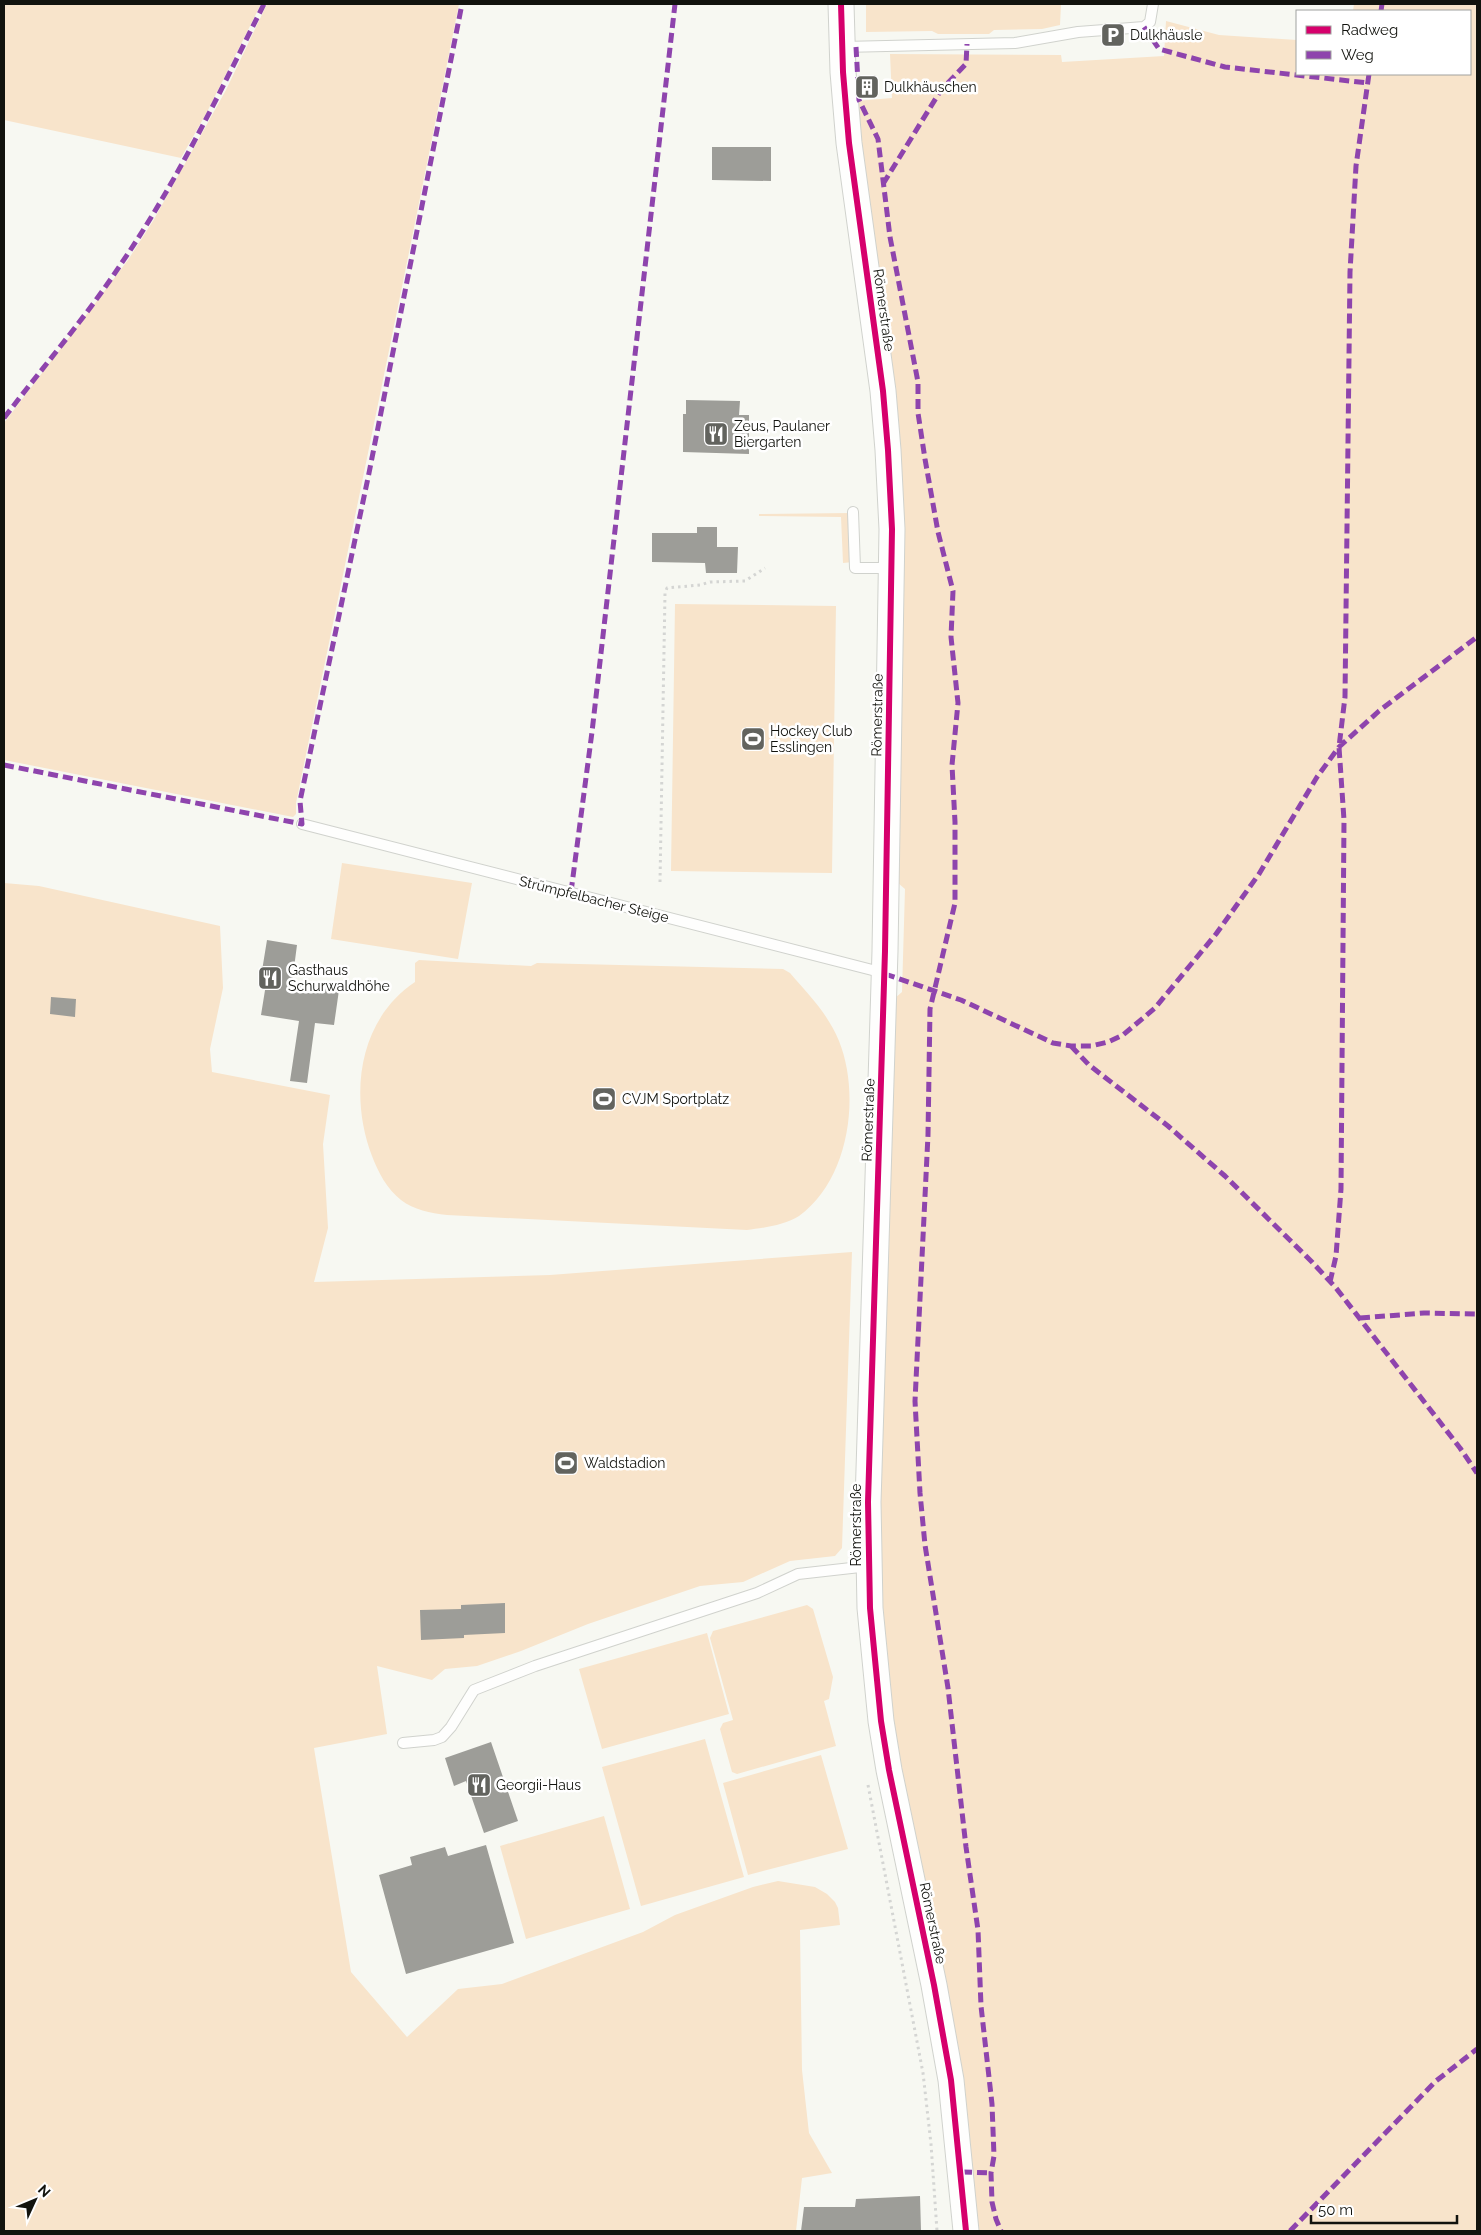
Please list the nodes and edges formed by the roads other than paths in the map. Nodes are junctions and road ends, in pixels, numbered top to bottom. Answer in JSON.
{"nodes":[{"id":1,"x":841,"y":4,"type":"edge"},
{"id":2,"x":1153,"y":4,"type":"edge"},
{"id":3,"x":842,"y":47,"type":"junction"},
{"id":4,"x":853,"y":512,"type":"dead end"},
{"id":5,"x":891,"y":568,"type":"junction"},
{"id":6,"x":302,"y":824,"type":"dead end"},
{"id":7,"x":885,"y":974,"type":"junction"},
{"id":8,"x":869,"y":1566,"type":"junction"},
{"id":9,"x":403,"y":1743,"type":"dead end"},
{"id":10,"x":966,"y":2231,"type":"edge"}],
"edges":[{"from":1,"to":3,"type":"street","name":"Römerstraße"},
{"from":2,"to":3,"type":"lane"},
{"from":3,"to":5,"type":"street","name":"Römerstraße"},
{"from":4,"to":5,"type":"lane"},
{"from":5,"to":7,"type":"street","name":"Römerstraße"},
{"from":6,"to":7,"type":"lane","name":"Strümpfelbacher Steige"},
{"from":7,"to":8,"type":"street","name":"Römerstraße"},
{"from":8,"to":9,"type":"lane"},
{"from":8,"to":10,"type":"street","name":"Römerstraße"}]}
